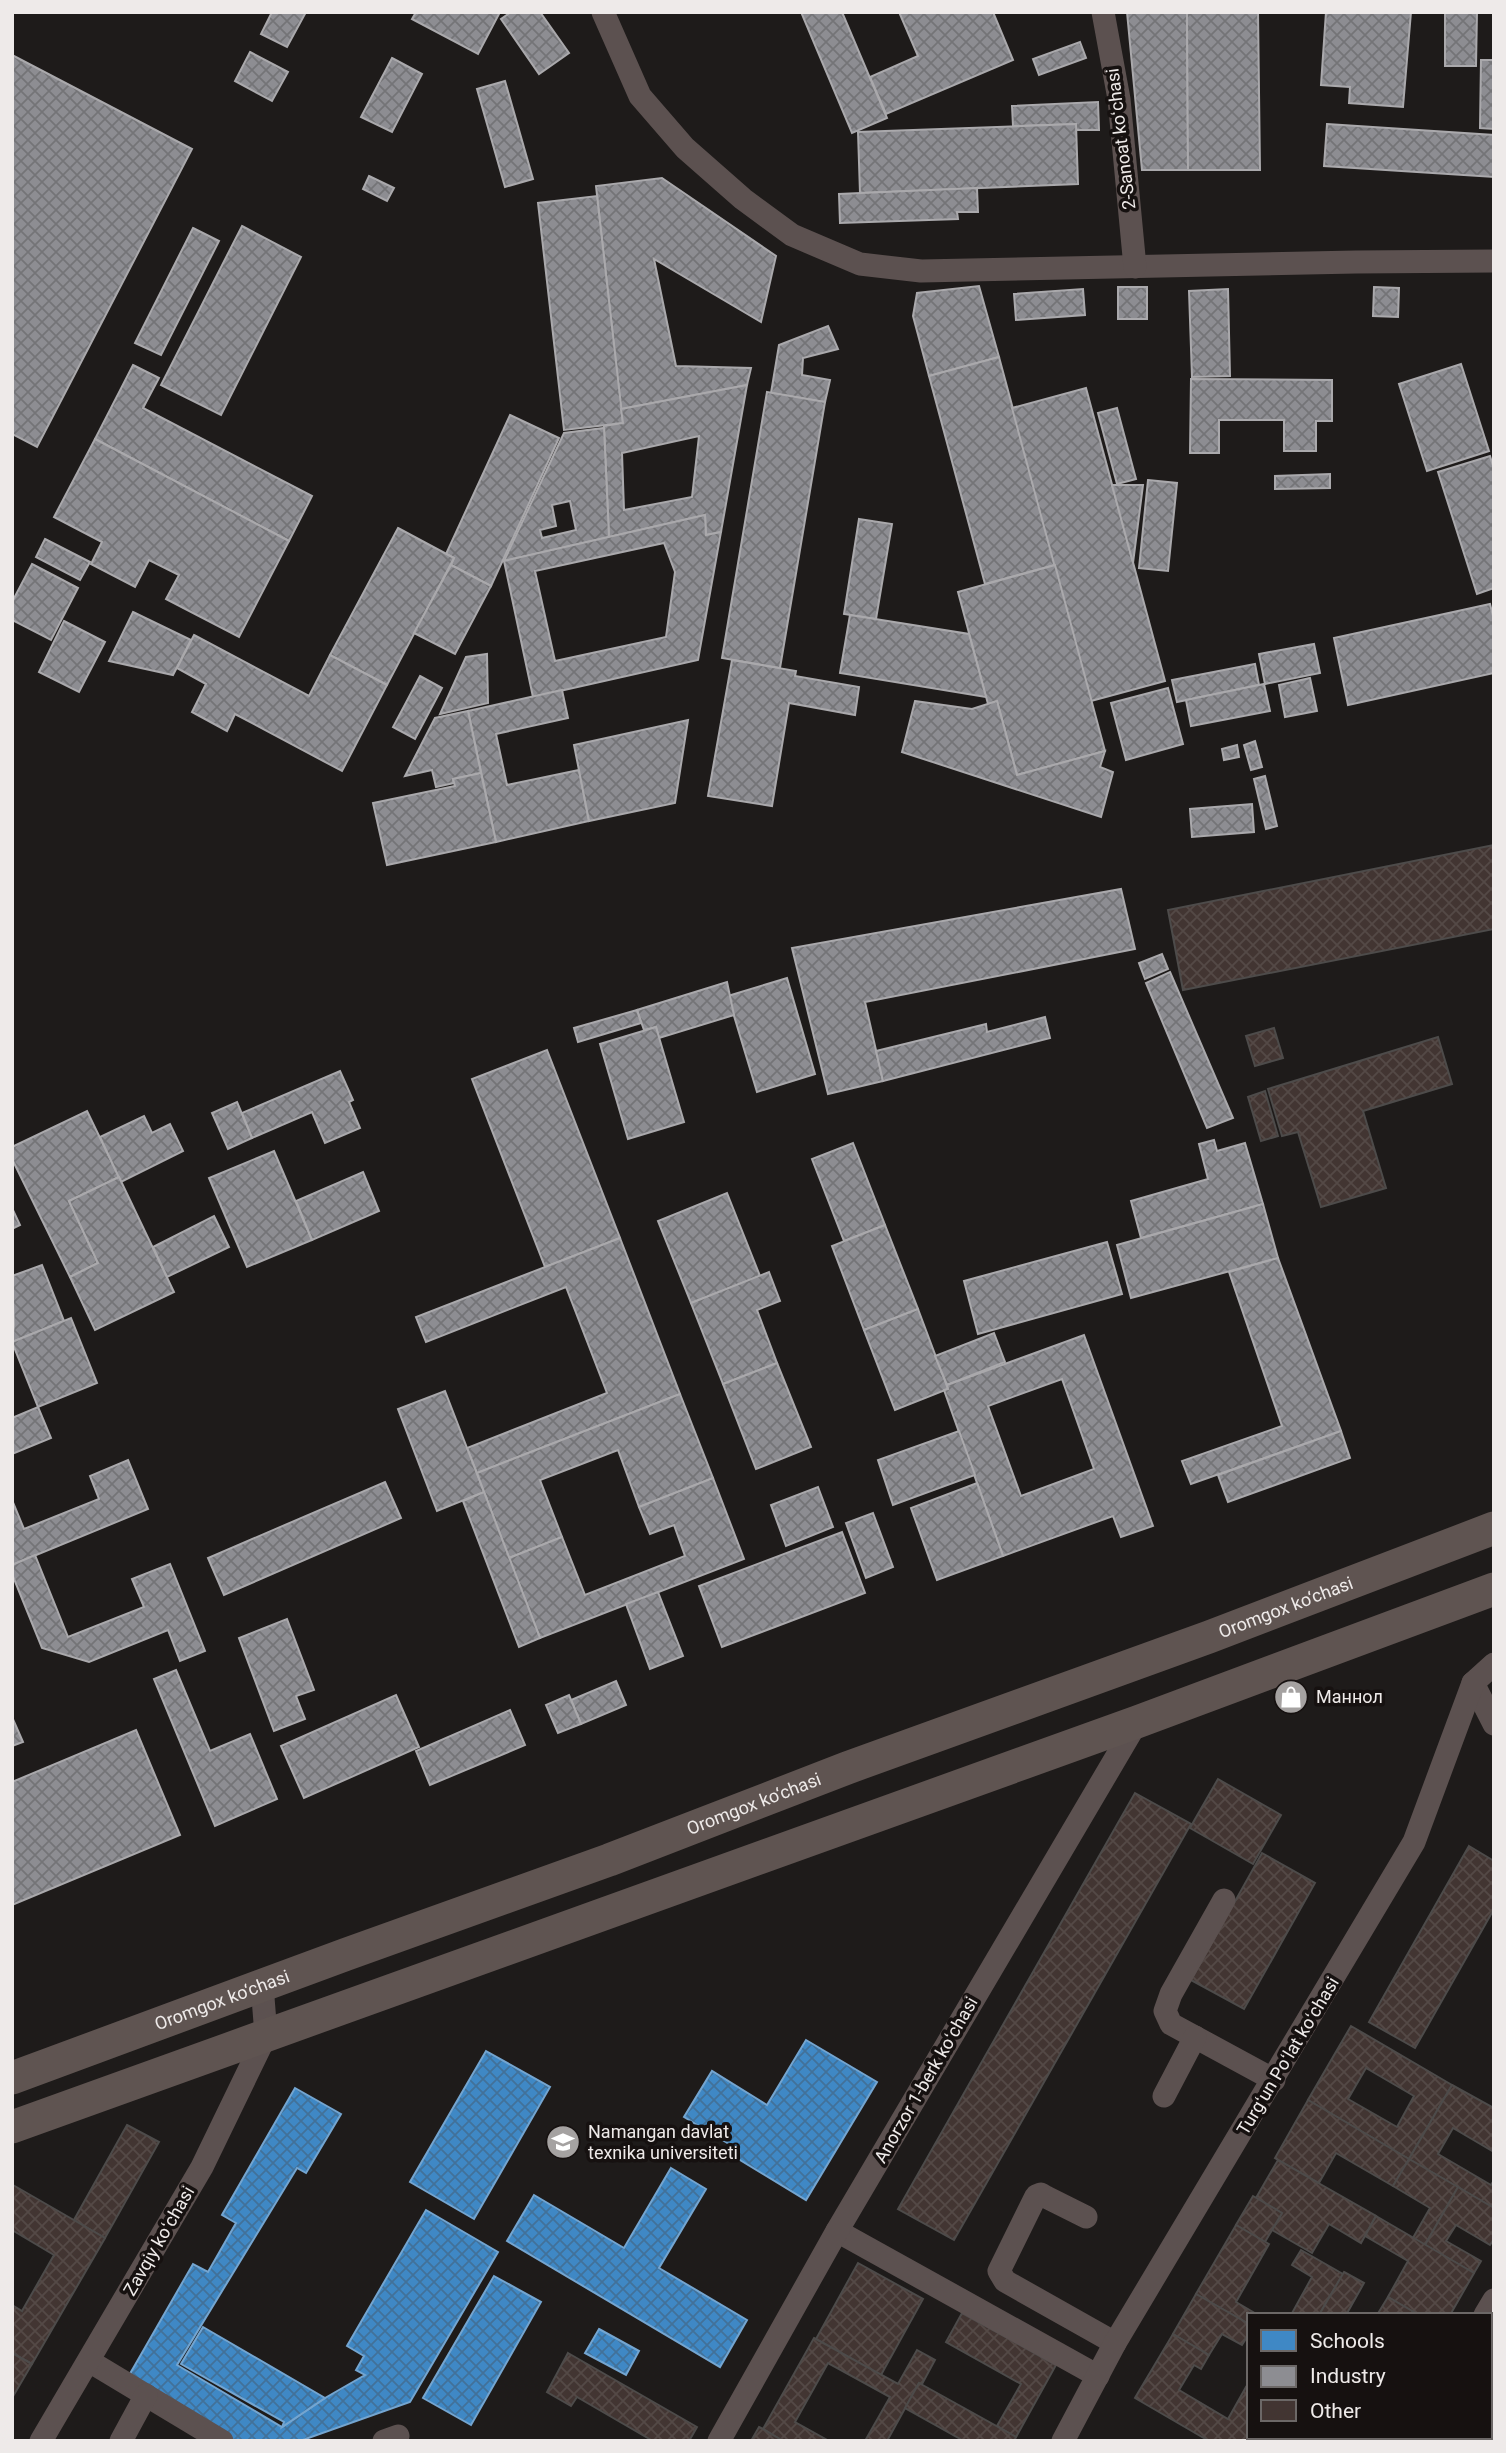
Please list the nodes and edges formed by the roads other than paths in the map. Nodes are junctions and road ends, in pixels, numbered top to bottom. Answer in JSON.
{"nodes":[{"id":1,"x":603,"y":12,"type":"edge"},
{"id":2,"x":1103,"y":12,"type":"edge"},
{"id":3,"x":1494,"y":261,"type":"edge"},
{"id":4,"x":1135,"y":267,"type":"junction"},
{"id":5,"x":1494,"y":1528,"type":"edge"},
{"id":6,"x":1494,"y":1589,"type":"edge"},
{"id":7,"x":1209,"y":1637,"type":"junction"},
{"id":8,"x":1494,"y":1664,"type":"edge"},
{"id":9,"x":1473,"y":1683,"type":"junction"},
{"id":10,"x":1227,"y":1688,"type":"junction"},
{"id":11,"x":1137,"y":1722,"type":"junction"},
{"id":12,"x":1494,"y":1724,"type":"edge"},
{"id":13,"x":1224,"y":1900,"type":"dead end"},
{"id":14,"x":262,"y":1985,"type":"junction"},
{"id":15,"x":266,"y":2035,"type":"junction"},
{"id":16,"x":1195,"y":2037,"type":"junction"},
{"id":17,"x":12,"y":2078,"type":"edge"},
{"id":18,"x":1274,"y":2080,"type":"junction"},
{"id":19,"x":1164,"y":2096,"type":"dead end"},
{"id":20,"x":12,"y":2127,"type":"edge"},
{"id":21,"x":1086,"y":2217,"type":"dead end"},
{"id":22,"x":837,"y":2231,"type":"junction"},
{"id":23,"x":1115,"y":2343,"type":"junction"},
{"id":24,"x":89,"y":2361,"type":"junction"},
{"id":25,"x":1098,"y":2376,"type":"junction"},
{"id":26,"x":146,"y":2395,"type":"junction"},
{"id":27,"x":41,"y":2441,"type":"edge"},
{"id":28,"x":121,"y":2441,"type":"edge"},
{"id":29,"x":222,"y":2441,"type":"edge"},
{"id":30,"x":719,"y":2441,"type":"edge"},
{"id":31,"x":1063,"y":2441,"type":"edge"}],
"edges":[{"from":1,"to":4,"type":"street"},
{"from":2,"to":4,"type":"street","name":"2-Sanoat koʻchasi"},
{"from":3,"to":4,"type":"street"},
{"from":5,"to":7,"type":"main road","name":"Oromgox ko‘chasi"},
{"from":6,"to":10,"type":"main road"},
{"from":7,"to":10,"type":"main road"},
{"from":7,"to":14,"type":"main road","name":"Oromgox ko‘chasi"},
{"from":8,"to":9,"type":"street","name":"Turgʻun Poʻlat koʻchasi"},
{"from":9,"to":12,"type":"street"},
{"from":9,"to":18,"type":"street","name":"Turgʻun Poʻlat koʻchasi"},
{"from":10,"to":11,"type":"main road"},
{"from":11,"to":15,"type":"main road"},
{"from":11,"to":22,"type":"street","name":"Anorzor 1-berk koʻchasi"},
{"from":13,"to":16,"type":"street"},
{"from":14,"to":15,"type":"street"},
{"from":14,"to":17,"type":"main road","name":"Oromgox ko‘chasi"},
{"from":15,"to":20,"type":"main road"},
{"from":15,"to":24,"type":"street","name":"Zavqiy koʻchasi"},
{"from":16,"to":18,"type":"street"},
{"from":16,"to":19,"type":"street"},
{"from":18,"to":23,"type":"street","name":"Turgʻun Poʻlat koʻchasi"},
{"from":21,"to":23,"type":"street"},
{"from":22,"to":25,"type":"street"},
{"from":22,"to":30,"type":"street","name":"Anorzor 1-berk koʻchasi"},
{"from":23,"to":25,"type":"street","name":"Turgʻun Poʻlat koʻchasi"},
{"from":24,"to":26,"type":"street"},
{"from":24,"to":27,"type":"street","name":"Zavqiy koʻchasi"},
{"from":25,"to":31,"type":"street","name":"Turgʻun Poʻlat koʻchasi"},
{"from":26,"to":28,"type":"street"},
{"from":26,"to":29,"type":"street"}]}
